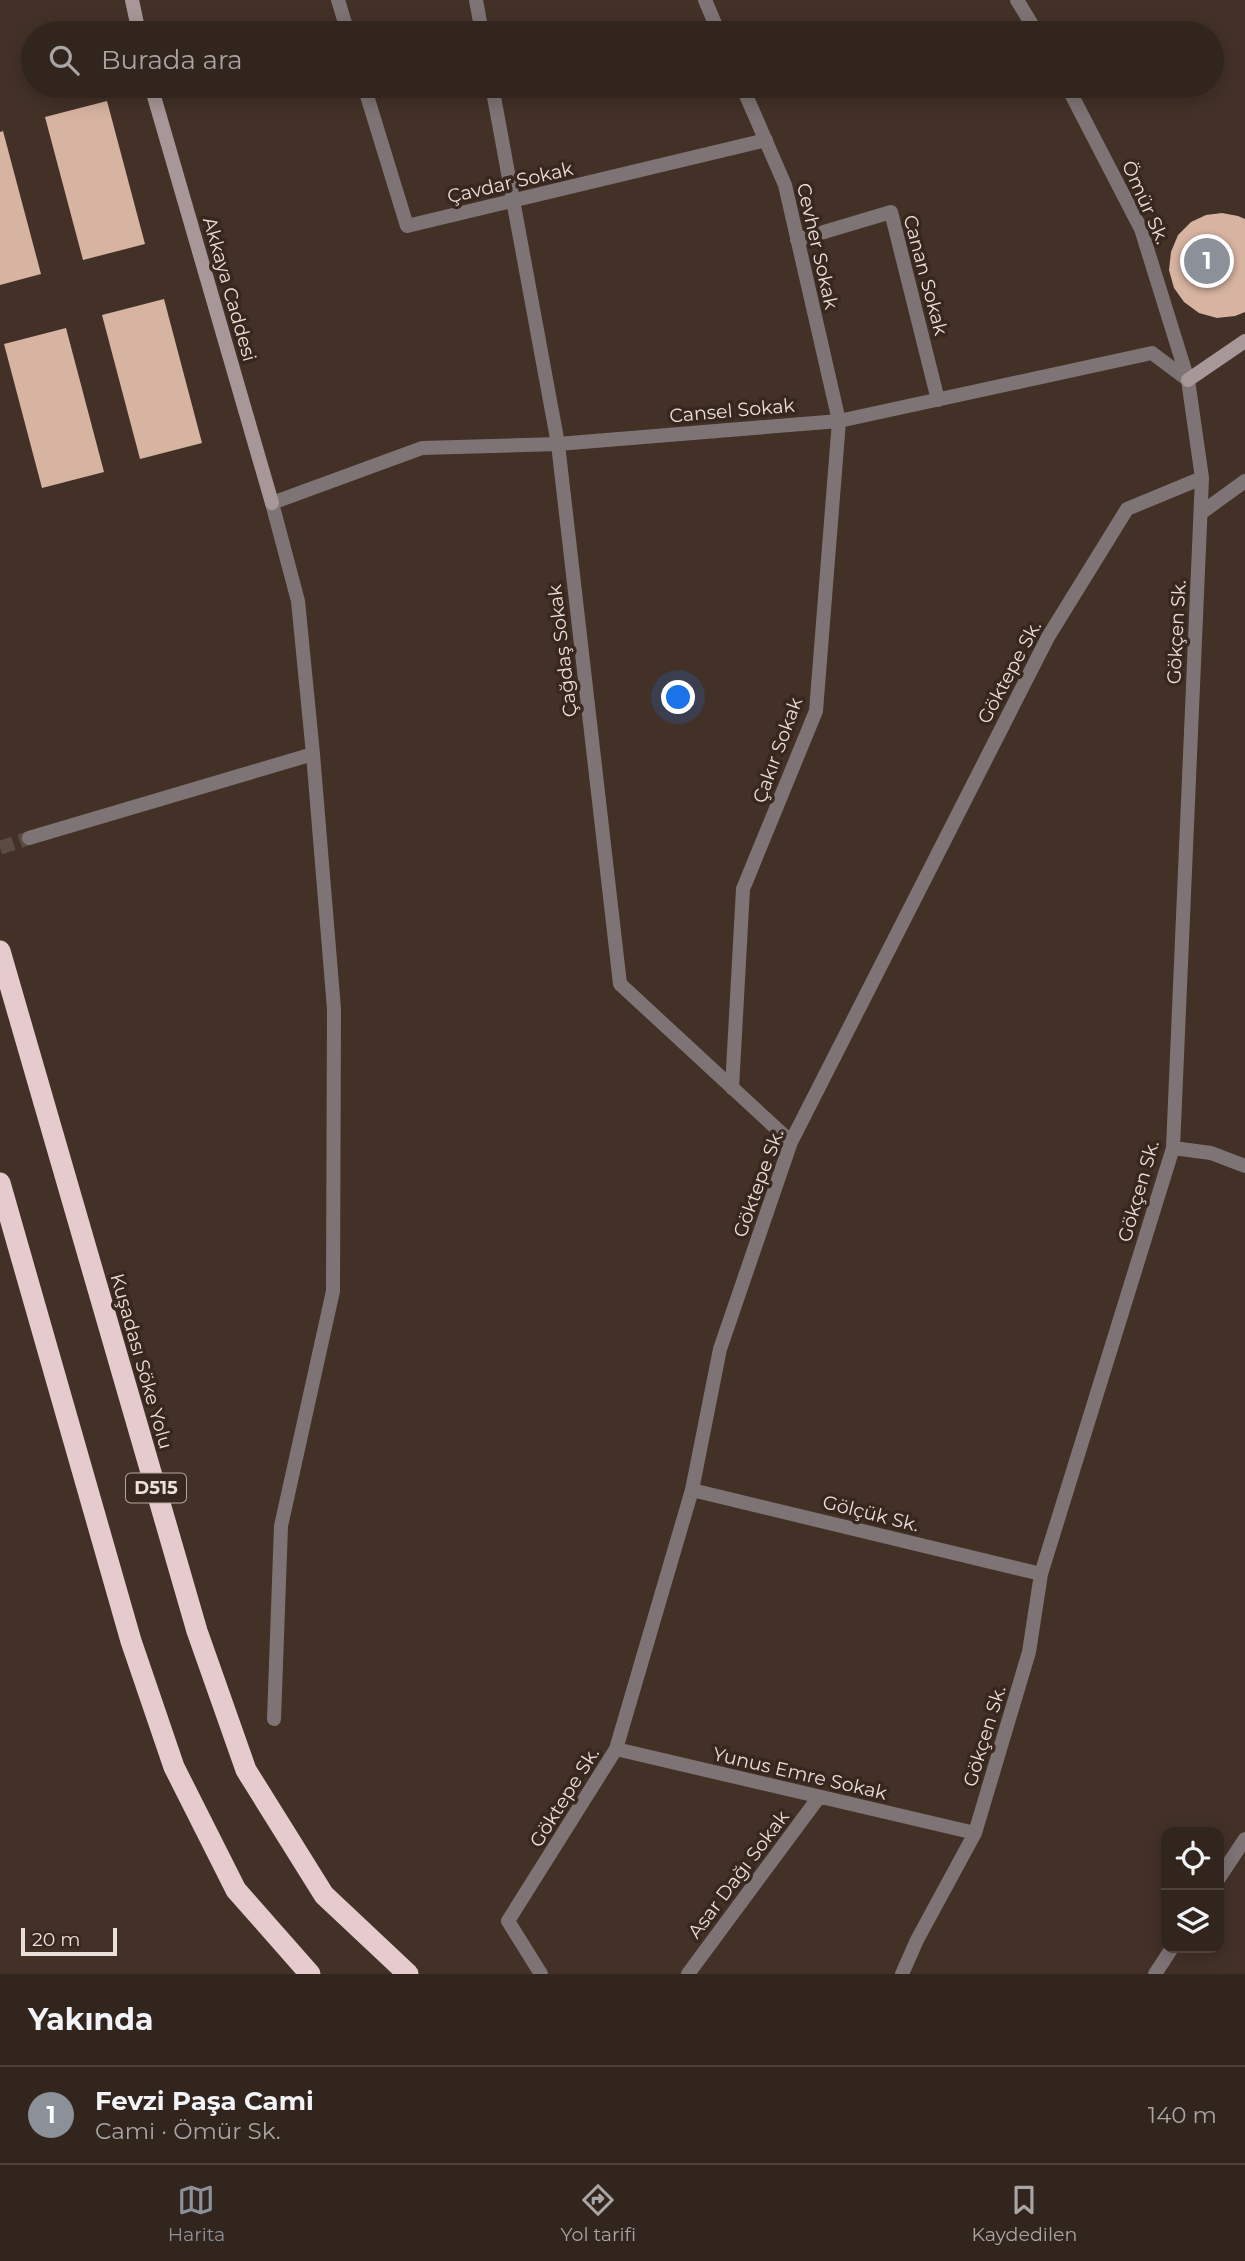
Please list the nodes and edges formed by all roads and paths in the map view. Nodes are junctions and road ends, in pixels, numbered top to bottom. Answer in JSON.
{"nodes":[{"id":1,"x":132,"y":0,"type":"edge"},
{"id":2,"x":338,"y":0,"type":"edge"},
{"id":3,"x":476,"y":0,"type":"edge"},
{"id":4,"x":705,"y":0,"type":"edge"},
{"id":5,"x":1017,"y":0,"type":"edge"},
{"id":6,"x":136,"y":21,"type":"edge"},
{"id":7,"x":344,"y":21,"type":"edge"},
{"id":8,"x":480,"y":21,"type":"edge"},
{"id":9,"x":714,"y":21,"type":"edge"},
{"id":10,"x":1030,"y":21,"type":"edge"},
{"id":11,"x":154,"y":98,"type":"edge"},
{"id":12,"x":368,"y":98,"type":"edge"},
{"id":13,"x":494,"y":98,"type":"edge"},
{"id":14,"x":747,"y":98,"type":"edge"},
{"id":15,"x":1073,"y":98,"type":"edge"},
{"id":16,"x":765,"y":140,"type":"junction"},
{"id":17,"x":514,"y":202,"type":"junction"},
{"id":18,"x":797,"y":240,"type":"junction"},
{"id":19,"x":1245,"y":341,"type":"edge"},
{"id":20,"x":1188,"y":380,"type":"junction"},
{"id":21,"x":938,"y":400,"type":"junction"},
{"id":22,"x":839,"y":421,"type":"junction"},
{"id":23,"x":558,"y":444,"type":"junction"},
{"id":24,"x":1202,"y":478,"type":"junction"},
{"id":25,"x":1245,"y":481,"type":"edge"},
{"id":26,"x":272,"y":503,"type":"junction"},
{"id":27,"x":1201,"y":513,"type":"junction"},
{"id":28,"x":313,"y":754,"type":"junction"},
{"id":29,"x":29,"y":838,"type":"tunnel mouth"},
{"id":30,"x":0,"y":951,"type":"edge"},
{"id":31,"x":732,"y":1088,"type":"junction"},
{"id":32,"x":791,"y":1142,"type":"junction"},
{"id":33,"x":1173,"y":1148,"type":"junction"},
{"id":34,"x":1245,"y":1166,"type":"edge"},
{"id":35,"x":0,"y":1183,"type":"edge"},
{"id":36,"x":692,"y":1490,"type":"junction"},
{"id":37,"x":1041,"y":1574,"type":"junction"},
{"id":38,"x":274,"y":1719,"type":"dead end"},
{"id":39,"x":616,"y":1749,"type":"junction"},
{"id":40,"x":819,"y":1797,"type":"junction"},
{"id":41,"x":975,"y":1833,"type":"junction"},
{"id":42,"x":1245,"y":1839,"type":"edge"},
{"id":43,"x":1224,"y":1870,"type":"edge"},
{"id":44,"x":1169,"y":1953,"type":"edge"},
{"id":45,"x":310,"y":1974,"type":"edge"},
{"id":46,"x":408,"y":1974,"type":"edge"},
{"id":47,"x":541,"y":1974,"type":"edge"},
{"id":48,"x":688,"y":1974,"type":"edge"},
{"id":49,"x":902,"y":1974,"type":"edge"},
{"id":50,"x":1155,"y":1974,"type":"edge"}],
"edges":[{"from":1,"to":6,"type":"street"},
{"from":2,"to":7,"type":"street"},
{"from":3,"to":8,"type":"street"},
{"from":4,"to":9,"type":"street"},
{"from":5,"to":10,"type":"street"},
{"from":11,"to":26,"type":"street","name":"Akkaya Caddesi"},
{"from":12,"to":17,"type":"street","name":"Çavdar Sokak"},
{"from":13,"to":17,"type":"street","name":"Çağdaş Sokak"},
{"from":14,"to":16,"type":"street","name":"Cevher Sokak"},
{"from":15,"to":20,"type":"street","name":"Ömür Sk."},
{"from":16,"to":17,"type":"street","name":"Çavdar Sokak"},
{"from":16,"to":18,"type":"street","name":"Cevher Sokak"},
{"from":17,"to":23,"type":"street","name":"Çağdaş Sokak"},
{"from":18,"to":21,"type":"street","name":"Canan Sokak"},
{"from":18,"to":22,"type":"street","name":"Cevher Sokak"},
{"from":19,"to":20,"type":"street"},
{"from":20,"to":21,"type":"street","name":"Cansel Sokak"},
{"from":20,"to":24,"type":"street","name":"Gökçen Sk."},
{"from":21,"to":22,"type":"street","name":"Cansel Sokak"},
{"from":22,"to":23,"type":"street","name":"Cansel Sokak"},
{"from":22,"to":31,"type":"street","name":"Çakır Sokak"},
{"from":23,"to":26,"type":"street","name":"Cansel Sokak"},
{"from":23,"to":31,"type":"street","name":"Çağdaş Sokak"},
{"from":24,"to":27,"type":"street","name":"Gökçen Sk."},
{"from":24,"to":32,"type":"street","name":"Göktepe Sk."},
{"from":25,"to":27,"type":"street"},
{"from":26,"to":28,"type":"street"},
{"from":27,"to":33,"type":"street","name":"Gökçen Sk."},
{"from":28,"to":29,"type":"street"},
{"from":28,"to":38,"type":"street"},
{"from":30,"to":46,"type":"highway","name":"Kuşadası Söke Yolu","number":"D515"},
{"from":31,"to":32,"type":"street","name":"Çağdaş Sokak"},
{"from":32,"to":36,"type":"street","name":"Göktepe Sk."},
{"from":33,"to":34,"type":"street"},
{"from":33,"to":37,"type":"street","name":"Gökçen Sk."},
{"from":35,"to":45,"type":"highway"},
{"from":36,"to":37,"type":"street","name":"Gölçük Sk."},
{"from":36,"to":39,"type":"street","name":"Göktepe Sk."},
{"from":37,"to":41,"type":"street","name":"Gökçen Sk."},
{"from":39,"to":40,"type":"street","name":"Yunus Emre Sokak"},
{"from":39,"to":47,"type":"street","name":"Göktepe Sk."},
{"from":40,"to":41,"type":"street","name":"Yunus Emre Sokak"},
{"from":40,"to":48,"type":"street","name":"Asar Dağı Sokak"},
{"from":41,"to":49,"type":"street","name":"Gökçen Sk."},
{"from":42,"to":43,"type":"street"},
{"from":44,"to":50,"type":"street"}]}
